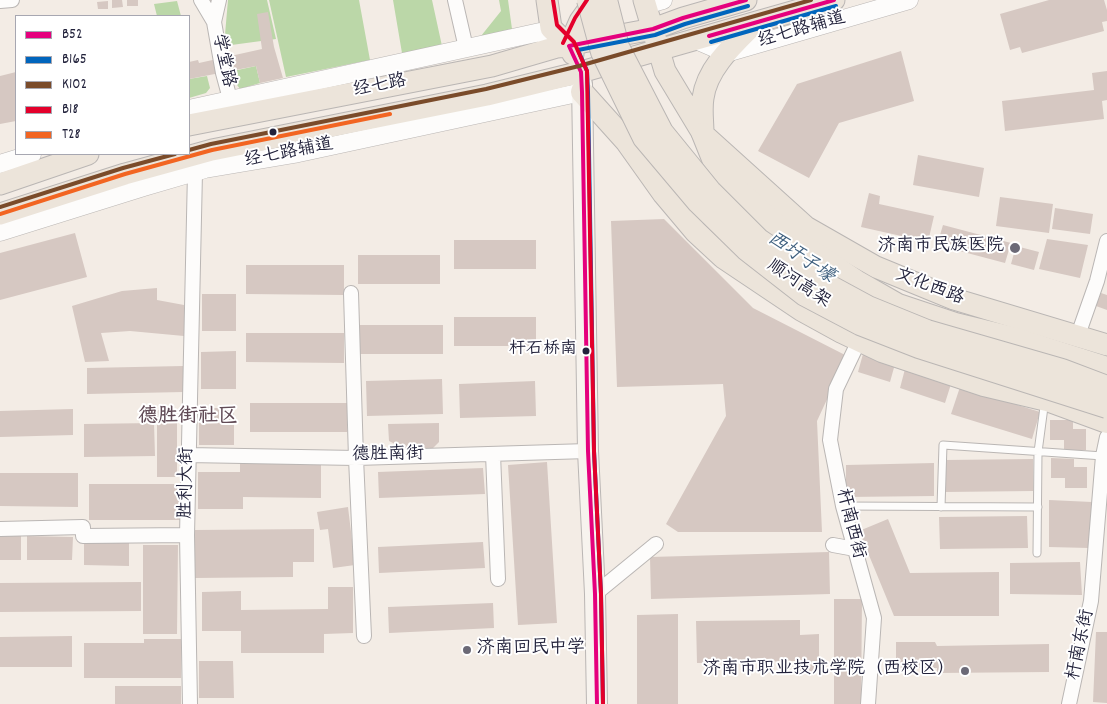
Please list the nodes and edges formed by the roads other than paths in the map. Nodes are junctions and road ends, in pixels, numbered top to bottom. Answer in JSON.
{"nodes":[{"id":1,"x":12,"y":0,"type":"edge"},
{"id":2,"x":201,"y":0,"type":"edge"},
{"id":3,"x":219,"y":0,"type":"edge"},
{"id":4,"x":455,"y":0,"type":"edge"},
{"id":5,"x":547,"y":0,"type":"edge"},
{"id":6,"x":746,"y":0,"type":"edge"},
{"id":7,"x":834,"y":0,"type":"edge"},
{"id":8,"x":909,"y":0,"type":"edge"},
{"id":9,"x":0,"y":1,"type":"edge"},
{"id":10,"x":651,"y":2,"type":"edge"},
{"id":11,"x":583,"y":18,"type":"edge"},
{"id":12,"x":214,"y":22,"type":"junction"},
{"id":13,"x":756,"y":23,"type":"junction"},
{"id":14,"x":643,"y":31,"type":"junction"},
{"id":15,"x":696,"y":40,"type":"junction"},
{"id":16,"x":466,"y":48,"type":"junction"},
{"id":17,"x":651,"y":53,"type":"junction"},
{"id":18,"x":726,"y":53,"type":"junction"},
{"id":19,"x":586,"y":78,"type":"junction"},
{"id":20,"x":230,"y":99,"type":"junction"},
{"id":21,"x":190,"y":108,"type":"edge"},
{"id":22,"x":190,"y":125,"type":"edge"},
{"id":23,"x":703,"y":134,"type":"junction"},
{"id":24,"x":29,"y":155,"type":"edge"},
{"id":25,"x":85,"y":155,"type":"edge"},
{"id":26,"x":0,"y":164,"type":"edge"},
{"id":27,"x":196,"y":172,"type":"junction"},
{"id":28,"x":0,"y":184,"type":"edge"},
{"id":29,"x":0,"y":214,"type":"edge"},
{"id":30,"x":0,"y":232,"type":"edge"},
{"id":31,"x":1107,"y":241,"type":"edge"},
{"id":32,"x":351,"y":293,"type":"dead end"},
{"id":33,"x":780,"y":306,"type":"dead end"},
{"id":34,"x":1078,"y":335,"type":"junction"},
{"id":35,"x":1107,"y":345,"type":"edge"},
{"id":36,"x":856,"y":347,"type":"junction"},
{"id":37,"x":1107,"y":368,"type":"edge"},
{"id":38,"x":1107,"y":387,"type":"edge"},
{"id":39,"x":1044,"y":407,"type":"junction"},
{"id":40,"x":1107,"y":407,"type":"edge"},
{"id":41,"x":1107,"y":422,"type":"edge"},
{"id":42,"x":1107,"y":431,"type":"edge"},
{"id":43,"x":1107,"y":437,"type":"edge"},
{"id":44,"x":588,"y":451,"type":"junction"},
{"id":45,"x":1038,"y":452,"type":"junction"},
{"id":46,"x":493,"y":454,"type":"junction"},
{"id":47,"x":188,"y":455,"type":"junction"},
{"id":48,"x":1103,"y":456,"type":"junction"},
{"id":49,"x":356,"y":458,"type":"junction"},
{"id":50,"x":843,"y":506,"type":"junction"},
{"id":51,"x":941,"y":507,"type":"junction"},
{"id":52,"x":1038,"y":507,"type":"junction"},
{"id":53,"x":0,"y":528,"type":"edge"},
{"id":54,"x":187,"y":535,"type":"junction"},
{"id":55,"x":656,"y":544,"type":"dead end"},
{"id":56,"x":833,"y":545,"type":"dead end"},
{"id":57,"x":855,"y":549,"type":"junction"},
{"id":58,"x":1037,"y":553,"type":"dead end"},
{"id":59,"x":498,"y":579,"type":"dead end"},
{"id":60,"x":595,"y":594,"type":"junction"},
{"id":61,"x":364,"y":636,"type":"dead end"},
{"id":62,"x":190,"y":704,"type":"edge"},
{"id":63,"x":597,"y":704,"type":"edge"},
{"id":64,"x":868,"y":704,"type":"edge"},
{"id":65,"x":1069,"y":704,"type":"edge"}],
"edges":[{"from":1,"to":9,"type":"street"},
{"from":2,"to":12,"type":"street","name":"学堂路"},
{"from":3,"to":12,"type":"street","name":"学堂路"},
{"from":4,"to":16,"type":"street"},
{"from":5,"to":11,"type":"main road"},
{"from":6,"to":14,"type":"main road","name":"经七路"},
{"from":7,"to":13,"type":"main road","name":"经七路"},
{"from":8,"to":18,"type":"street","name":"经七路辅道"},
{"from":10,"to":14,"type":"main road","name":"文化西路"},
{"from":11,"to":14,"type":"main road","name":"经七路","bridge":true},
{"from":11,"to":16,"type":"street"},
{"from":11,"to":19,"type":"main road"},
{"from":11,"to":22,"type":"main road","name":"经七路"},
{"from":11,"to":38,"type":"highway","name":"顺河高架","bridge":true},
{"from":11,"to":40,"type":"highway","name":"顺河高架","bridge":true},
{"from":12,"to":20,"type":"street","name":"学堂路"},
{"from":13,"to":15,"type":"main road","name":"经七路"},
{"from":13,"to":18,"type":"main road"},
{"from":14,"to":17,"type":"main road","name":"文化西路"},
{"from":15,"to":17,"type":"main road","name":"经七路"},
{"from":15,"to":18,"type":"street"},
{"from":16,"to":20,"type":"street"},
{"from":17,"to":19,"type":"main road","name":"经七路","bridge":true},
{"from":17,"to":23,"type":"main road","name":"文化西路"},
{"from":18,"to":23,"type":"main road"},
{"from":19,"to":27,"type":"street","name":"经七路辅道"},
{"from":19,"to":29,"type":"main road","name":"经七路"},
{"from":19,"to":41,"type":"highway"},
{"from":19,"to":44,"type":"main road"},
{"from":20,"to":21,"type":"street"},
{"from":23,"to":34,"type":"main road","name":"文化西路"},
{"from":23,"to":37,"type":"highway"},
{"from":24,"to":26,"type":"street"},
{"from":25,"to":28,"type":"main road"},
{"from":27,"to":30,"type":"street","name":"经七路辅道"},
{"from":27,"to":47,"type":"street","name":"胜利大街"},
{"from":31,"to":34,"type":"street"},
{"from":32,"to":49,"type":"street"},
{"from":33,"to":36,"type":"street"},
{"from":34,"to":35,"type":"main road","name":"文化西路"},
{"from":36,"to":39,"type":"street"},
{"from":36,"to":50,"type":"street","name":"杆南西街"},
{"from":39,"to":42,"type":"street"},
{"from":39,"to":45,"type":"lane"},
{"from":43,"to":48,"type":"street","name":"杆南东街"},
{"from":44,"to":46,"type":"street","name":"德胜南街"},
{"from":44,"to":60,"type":"main road"},
{"from":45,"to":48,"type":"lane"},
{"from":45,"to":51,"type":"lane"},
{"from":45,"to":52,"type":"lane"},
{"from":46,"to":49,"type":"street","name":"德胜南街"},
{"from":46,"to":59,"type":"street"},
{"from":47,"to":49,"type":"street","name":"德胜南街"},
{"from":47,"to":54,"type":"street","name":"胜利大街"},
{"from":48,"to":65,"type":"street","name":"杆南东街"},
{"from":49,"to":61,"type":"street"},
{"from":50,"to":51,"type":"lane"},
{"from":50,"to":57,"type":"street","name":"杆南西街"},
{"from":51,"to":52,"type":"lane"},
{"from":52,"to":58,"type":"lane"},
{"from":53,"to":54,"type":"street"},
{"from":54,"to":62,"type":"street","name":"胜利大街"},
{"from":55,"to":60,"type":"street"},
{"from":56,"to":57,"type":"street"},
{"from":57,"to":64,"type":"street","name":"杆南西街"},
{"from":60,"to":63,"type":"main road"}]}
